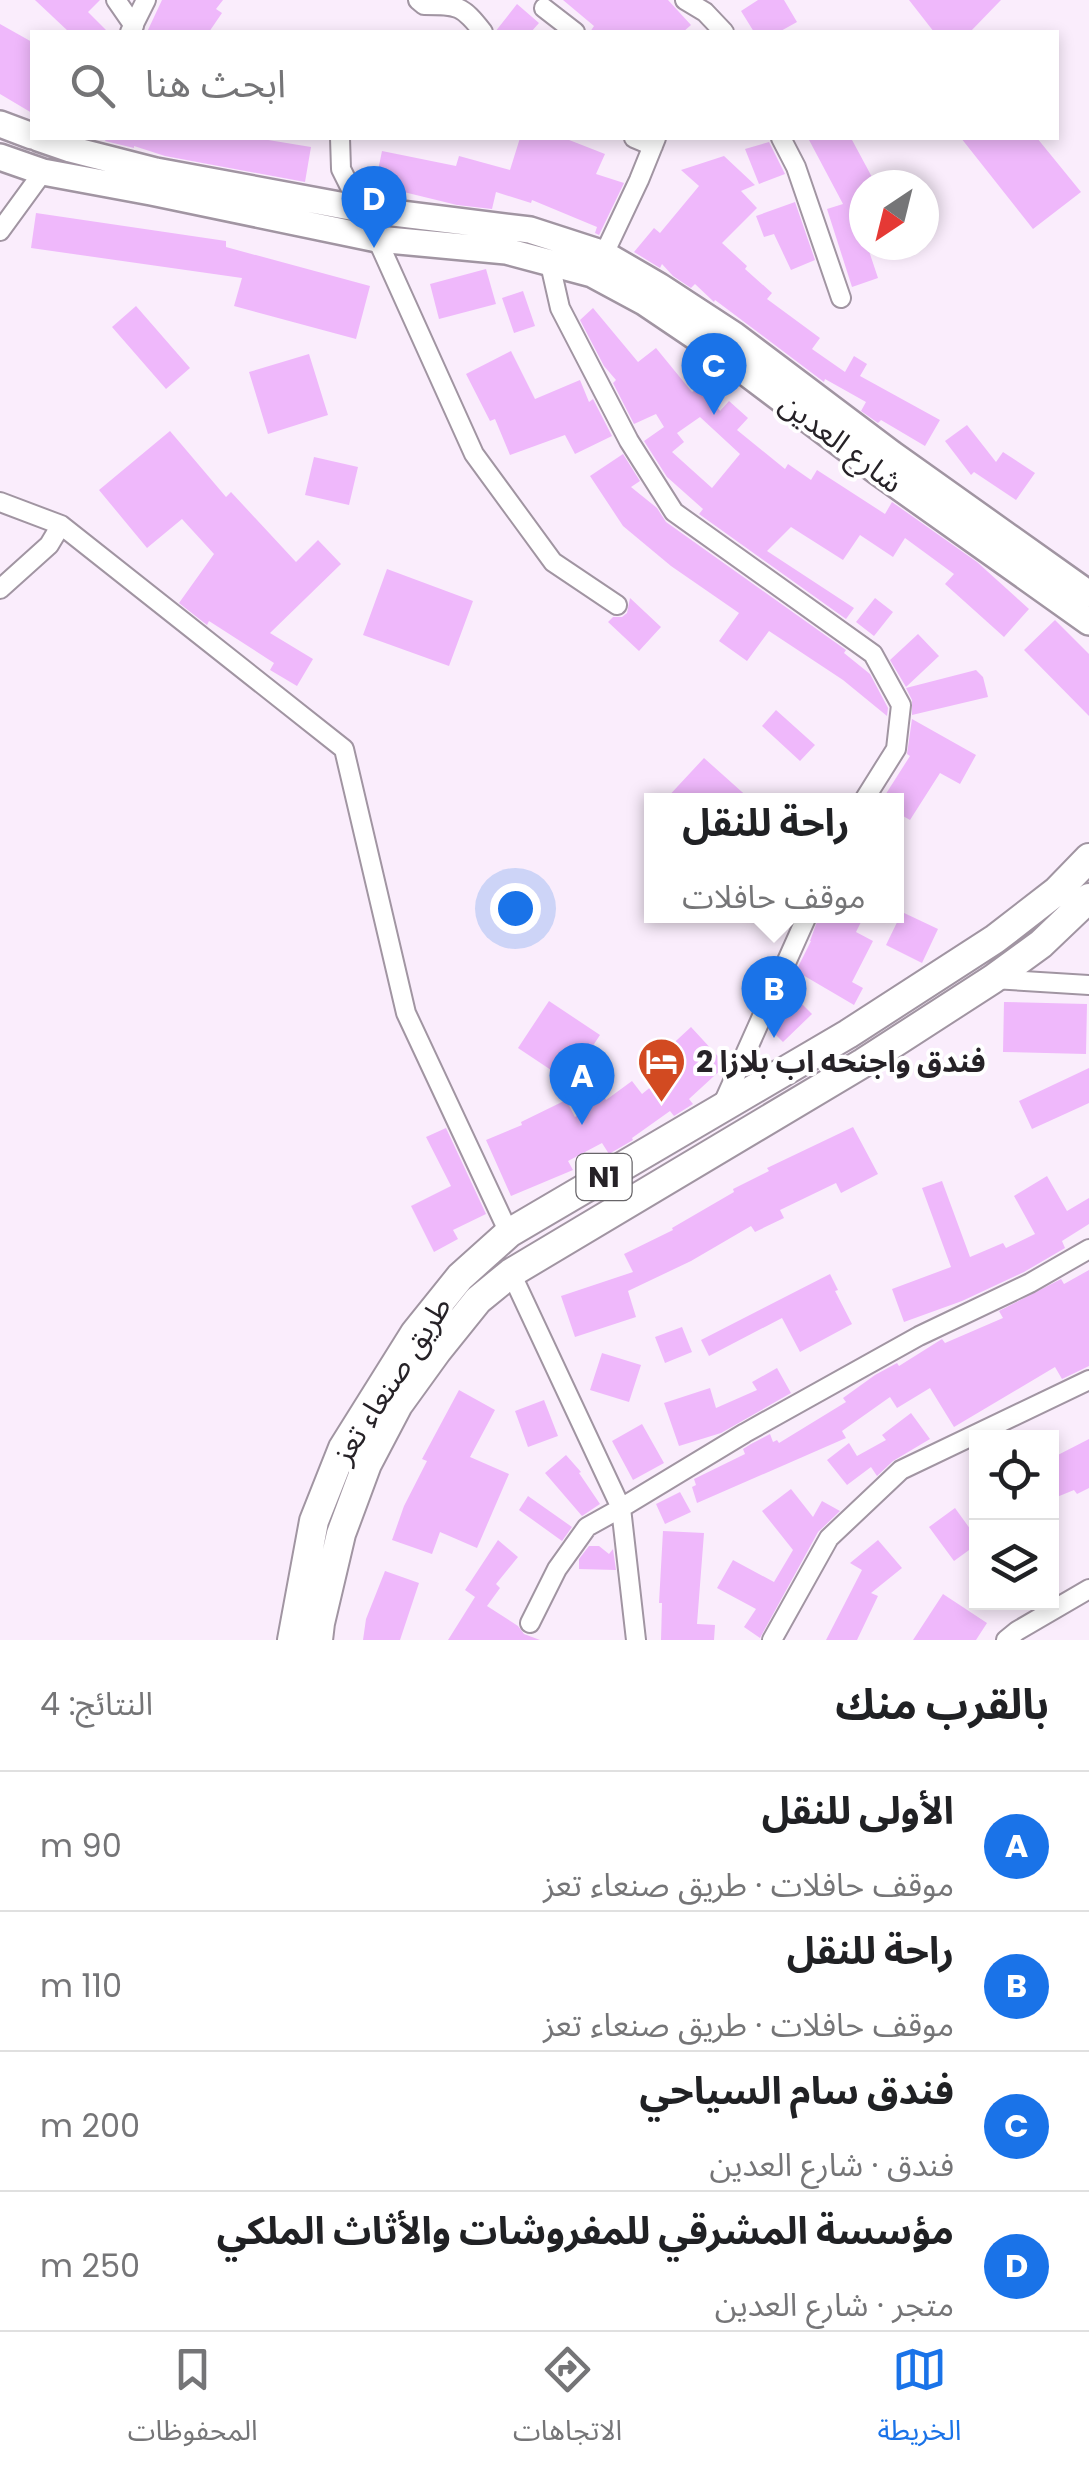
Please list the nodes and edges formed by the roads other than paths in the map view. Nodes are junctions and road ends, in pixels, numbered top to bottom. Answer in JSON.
{"nodes":[{"id":1,"x":116,"y":0,"type":"edge"},
{"id":2,"x":146,"y":0,"type":"edge"},
{"id":3,"x":418,"y":0,"type":"edge"},
{"id":4,"x":684,"y":0,"type":"edge"},
{"id":5,"x":706,"y":6,"type":"edge"},
{"id":6,"x":544,"y":8,"type":"dead end"},
{"id":7,"x":132,"y":29,"type":"edge"},
{"id":8,"x":481,"y":30,"type":"edge"},
{"id":9,"x":572,"y":30,"type":"edge"},
{"id":10,"x":698,"y":30,"type":"edge"},
{"id":11,"x":723,"y":30,"type":"edge"},
{"id":12,"x":0,"y":124,"type":"edge"},
{"id":13,"x":30,"y":134,"type":"edge"},
{"id":14,"x":340,"y":140,"type":"edge"},
{"id":15,"x":782,"y":140,"type":"edge"},
{"id":16,"x":655,"y":142,"type":"edge"},
{"id":17,"x":73,"y":143,"type":"edge"},
{"id":18,"x":0,"y":156,"type":"edge"},
{"id":19,"x":43,"y":172,"type":"junction"},
{"id":20,"x":360,"y":209,"type":"junction"},
{"id":21,"x":0,"y":230,"type":"edge"},
{"id":22,"x":377,"y":239,"type":"junction"},
{"id":23,"x":604,"y":254,"type":"junction"},
{"id":24,"x":550,"y":264,"type":"junction"},
{"id":25,"x":841,"y":298,"type":"dead end"},
{"id":26,"x":0,"y":502,"type":"edge"},
{"id":27,"x":62,"y":525,"type":"junction"},
{"id":28,"x":0,"y":589,"type":"edge"},
{"id":29,"x":1089,"y":594,"type":"edge"},
{"id":30,"x":617,"y":605,"type":"dead end"},
{"id":31,"x":1089,"y":622,"type":"edge"},
{"id":32,"x":868,"y":793,"type":"edge"},
{"id":33,"x":1089,"y":858,"type":"edge"},
{"id":34,"x":1089,"y":898,"type":"edge"},
{"id":35,"x":805,"y":923,"type":"edge"},
{"id":36,"x":993,"y":979,"type":"junction"},
{"id":37,"x":1089,"y":986,"type":"edge"},
{"id":38,"x":720,"y":1108,"type":"junction"},
{"id":39,"x":509,"y":1233,"type":"junction"},
{"id":40,"x":1089,"y":1249,"type":"edge"},
{"id":41,"x":512,"y":1273,"type":"junction"},
{"id":42,"x":1089,"y":1380,"type":"edge"},
{"id":43,"x":622,"y":1508,"type":"junction"},
{"id":44,"x":1089,"y":1589,"type":"edge"},
{"id":45,"x":530,"y":1623,"type":"dead end"},
{"id":46,"x":292,"y":1640,"type":"edge"},
{"id":47,"x":318,"y":1640,"type":"edge"},
{"id":48,"x":636,"y":1640,"type":"edge"},
{"id":49,"x":772,"y":1640,"type":"edge"},
{"id":50,"x":1006,"y":1640,"type":"edge"}],
"edges":[{"from":1,"to":7,"type":"street"},
{"from":2,"to":7,"type":"street"},
{"from":3,"to":8,"type":"street"},
{"from":4,"to":5,"type":"street"},
{"from":5,"to":10,"type":"street"},
{"from":5,"to":11,"type":"street"},
{"from":6,"to":9,"type":"street"},
{"from":12,"to":13,"type":"main road","name":"شارع العدين"},
{"from":14,"to":20,"type":"street"},
{"from":15,"to":25,"type":"street"},
{"from":16,"to":23,"type":"street"},
{"from":17,"to":20,"type":"main road","name":"شارع العدين"},
{"from":18,"to":19,"type":"main road","name":"شارع العدين"},
{"from":19,"to":21,"type":"street"},
{"from":19,"to":22,"type":"main road","name":"شارع العدين"},
{"from":20,"to":23,"type":"main road","name":"شارع العدين"},
{"from":22,"to":24,"type":"main road","name":"شارع العدين"},
{"from":22,"to":30,"type":"street"},
{"from":23,"to":29,"type":"main road","name":"شارع العدين"},
{"from":24,"to":31,"type":"main road","name":"شارع العدين"},
{"from":24,"to":32,"type":"street"},
{"from":26,"to":27,"type":"street"},
{"from":27,"to":28,"type":"street"},
{"from":27,"to":39,"type":"street"},
{"from":33,"to":38,"type":"highway","name":"طريق صنعاء تعز","number":"N1"},
{"from":34,"to":36,"type":"highway","name":"طريق صنعاء تعز","number":"N1"},
{"from":35,"to":38,"type":"street"},
{"from":36,"to":37,"type":"street"},
{"from":36,"to":41,"type":"highway","name":"طريق صنعاء تعز","number":"N1"},
{"from":38,"to":39,"type":"highway","name":"طريق صنعاء تعز","number":"N1"},
{"from":39,"to":46,"type":"highway","name":"طريق صنعاء تعز","number":"N1"},
{"from":40,"to":43,"type":"street"},
{"from":41,"to":43,"type":"street"},
{"from":41,"to":47,"type":"highway","name":"طريق صنعاء تعز","number":"N1"},
{"from":42,"to":49,"type":"street"},
{"from":43,"to":45,"type":"street"},
{"from":43,"to":48,"type":"street"},
{"from":44,"to":50,"type":"street"}]}
